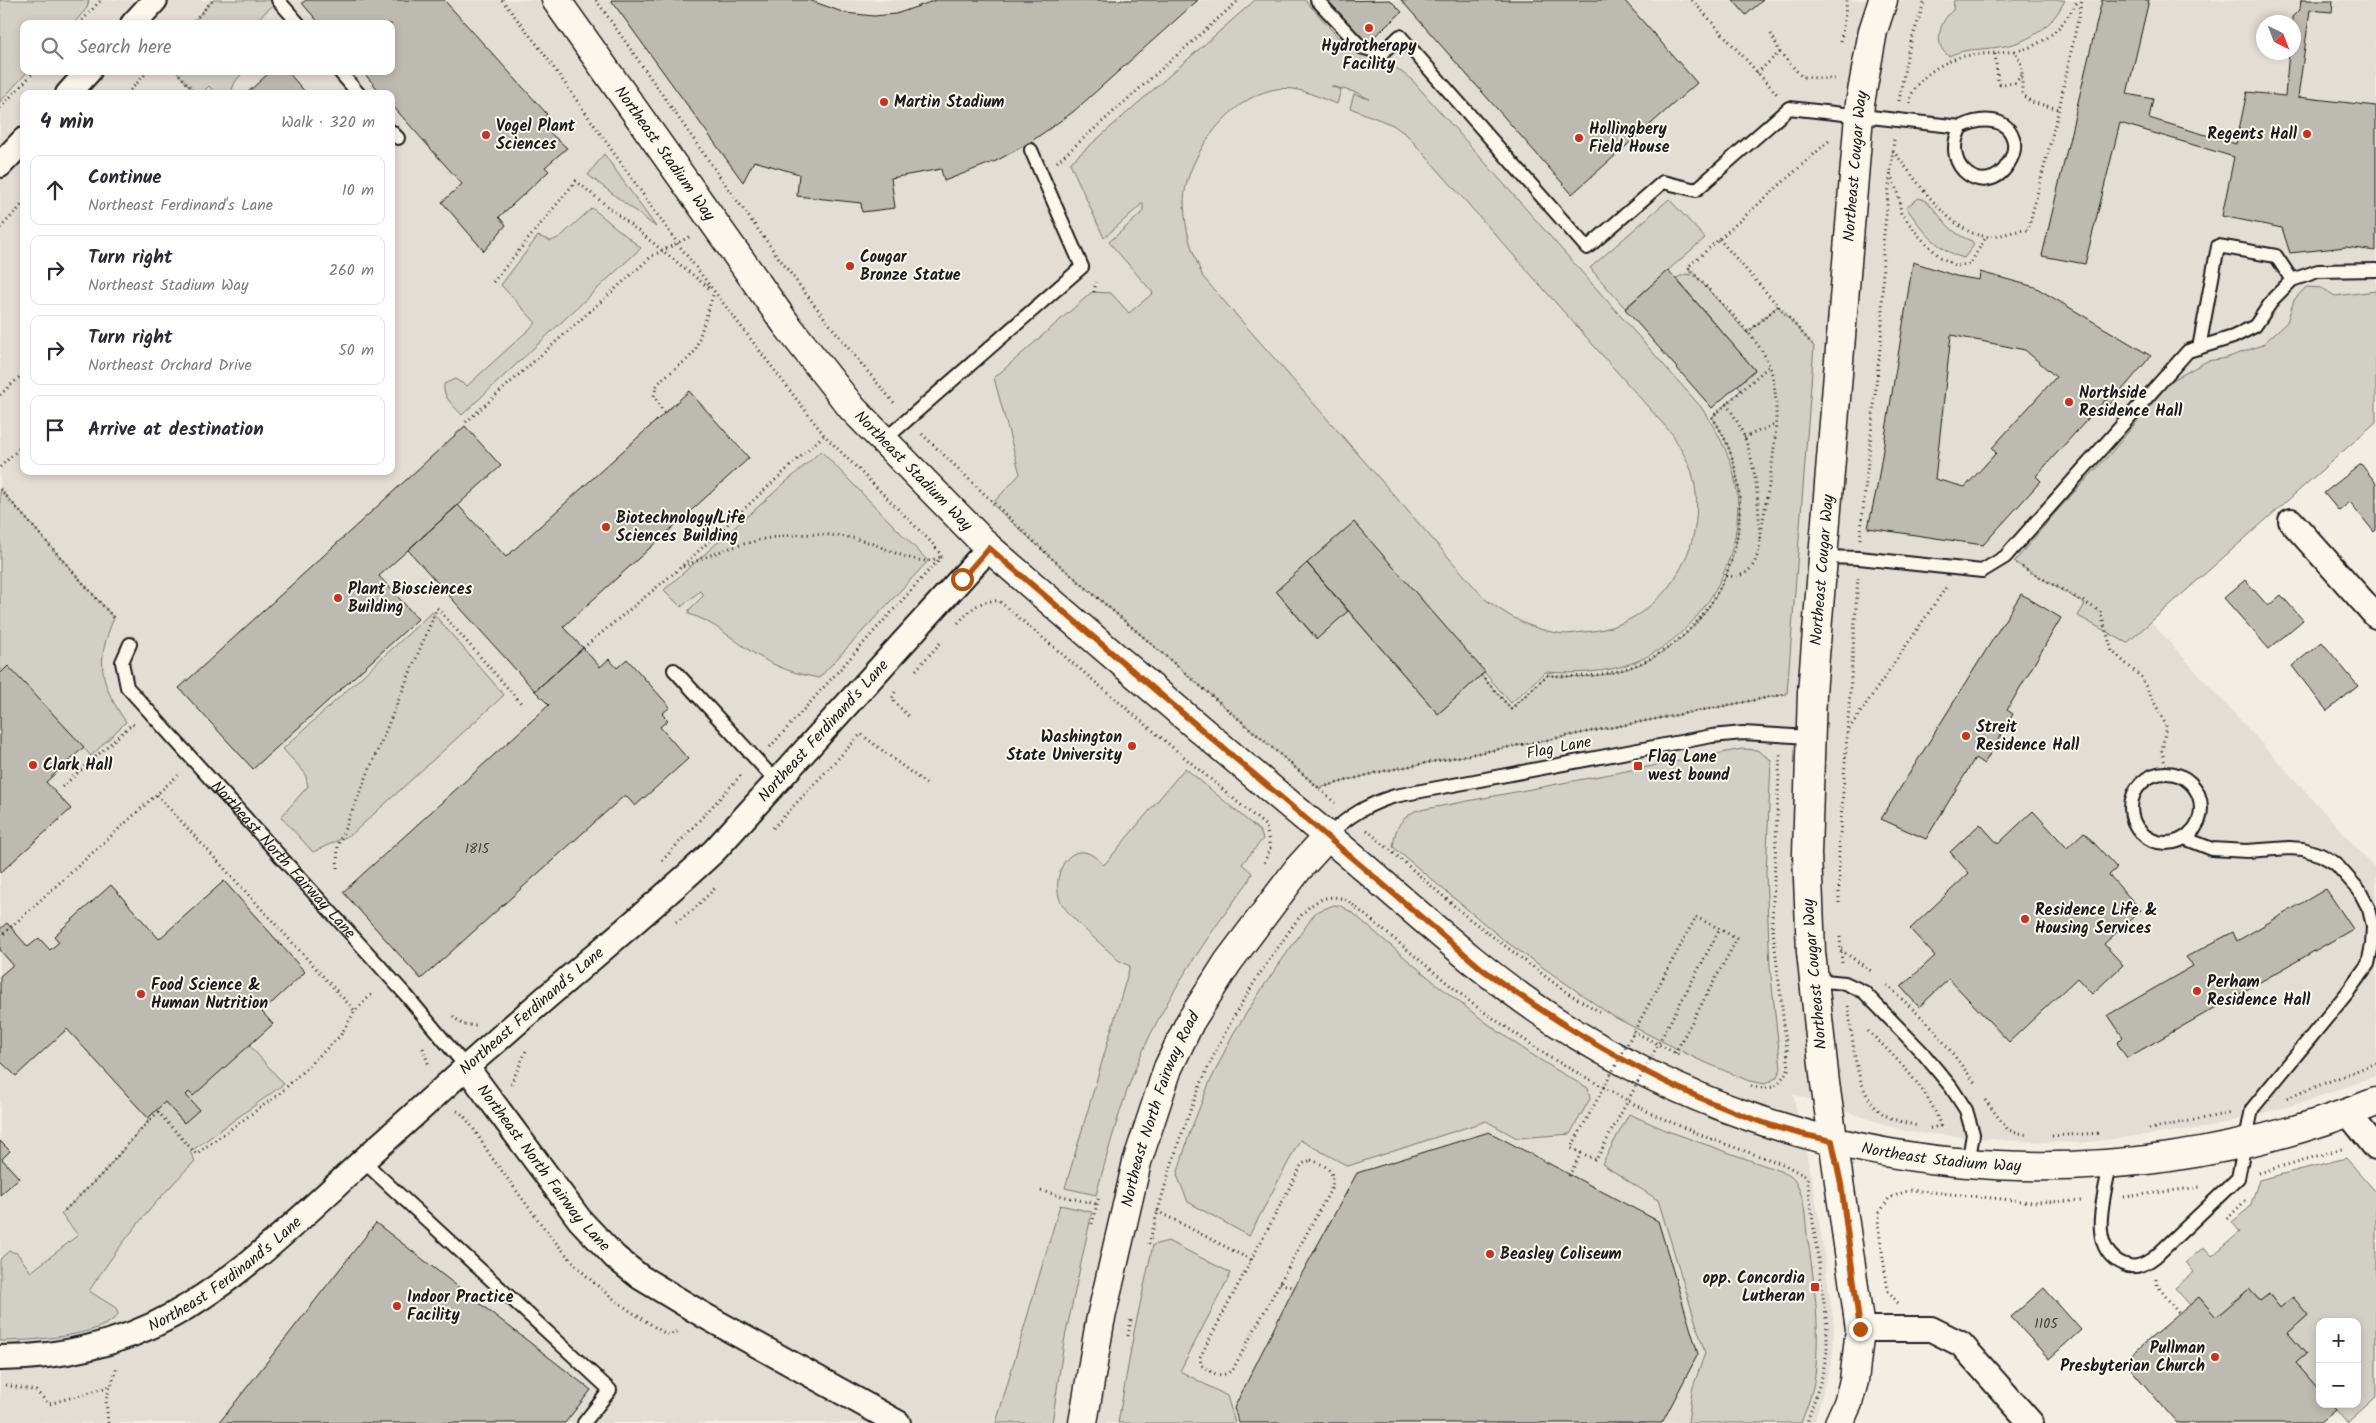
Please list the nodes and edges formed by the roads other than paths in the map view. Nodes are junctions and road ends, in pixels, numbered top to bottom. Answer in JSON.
{"nodes":[{"id":1,"x":155,"y":0,"type":"edge"},
{"id":2,"x":278,"y":0,"type":"edge"},
{"id":3,"x":556,"y":0,"type":"edge"},
{"id":4,"x":1317,"y":0,"type":"edge"},
{"id":5,"x":1883,"y":0,"type":"edge"},
{"id":6,"x":137,"y":20,"type":"edge"},
{"id":7,"x":296,"y":20,"type":"edge"},
{"id":8,"x":85,"y":75,"type":"edge"},
{"id":9,"x":342,"y":75,"type":"edge"},
{"id":10,"x":72,"y":90,"type":"edge"},
{"id":11,"x":355,"y":90,"type":"edge"},
{"id":12,"x":1859,"y":117,"type":"junction"},
{"id":13,"x":1961,"y":127,"type":"junction"},
{"id":14,"x":20,"y":144,"type":"edge"},
{"id":15,"x":1031,"y":150,"type":"dead end"},
{"id":16,"x":0,"y":165,"type":"edge"},
{"id":17,"x":2376,"y":270,"type":"edge"},
{"id":18,"x":2292,"y":280,"type":"junction"},
{"id":19,"x":2199,"y":348,"type":"junction"},
{"id":20,"x":883,"y":441,"type":"junction"},
{"id":21,"x":2291,"y":521,"type":"dead end"},
{"id":22,"x":989,"y":548,"type":"junction"},
{"id":23,"x":1824,"y":557,"type":"junction"},
{"id":24,"x":2376,"y":616,"type":"edge"},
{"id":25,"x":130,"y":644,"type":"dead end"},
{"id":26,"x":674,"y":670,"type":"dead end"},
{"id":27,"x":1809,"y":737,"type":"junction"},
{"id":28,"x":776,"y":782,"type":"junction"},
{"id":29,"x":2191,"y":832,"type":"junction"},
{"id":30,"x":1328,"y":836,"type":"junction"},
{"id":31,"x":1814,"y":980,"type":"junction"},
{"id":32,"x":467,"y":1068,"type":"junction"},
{"id":33,"x":2376,"y":1102,"type":"edge"},
{"id":34,"x":2348,"y":1113,"type":"junction"},
{"id":35,"x":1832,"y":1141,"type":"junction"},
{"id":36,"x":2245,"y":1143,"type":"junction"},
{"id":37,"x":2376,"y":1148,"type":"edge"},
{"id":38,"x":363,"y":1160,"type":"junction"},
{"id":39,"x":1968,"y":1164,"type":"junction"},
{"id":40,"x":2110,"y":1164,"type":"junction"},
{"id":41,"x":1860,"y":1329,"type":"junction"},
{"id":42,"x":0,"y":1358,"type":"edge"},
{"id":43,"x":584,"y":1423,"type":"edge"},
{"id":44,"x":898,"y":1423,"type":"edge"},
{"id":45,"x":1083,"y":1423,"type":"edge"},
{"id":46,"x":1838,"y":1423,"type":"edge"},
{"id":47,"x":2031,"y":1423,"type":"edge"}],
"edges":[{"from":1,"to":6,"type":"street"},
{"from":2,"to":7,"type":"lane"},
{"from":3,"to":20,"type":"main road","name":"Northeast Stadium Way"},
{"from":4,"to":12,"type":"lane"},
{"from":5,"to":12,"type":"main road","name":"Northeast Cougar Way"},
{"from":8,"to":10,"type":"street"},
{"from":9,"to":11,"type":"lane"},
{"from":12,"to":13,"type":"lane"},
{"from":12,"to":23,"type":"main road","name":"Northeast Cougar Way"},
{"from":13,"to":13,"type":"lane"},
{"from":14,"to":16,"type":"street"},
{"from":15,"to":20,"type":"lane"},
{"from":17,"to":18,"type":"lane"},
{"from":18,"to":19,"type":"lane"},
{"from":18,"to":19,"type":"lane"},
{"from":19,"to":23,"type":"lane"},
{"from":20,"to":22,"type":"main road","name":"Northeast Stadium Way"},
{"from":21,"to":24,"type":"street"},
{"from":22,"to":28,"type":"street","name":"Northeast Ferdinand's Lane"},
{"from":22,"to":30,"type":"main road","name":"Northeast Stadium Way"},
{"from":23,"to":27,"type":"main road","name":"Northeast Cougar Way"},
{"from":25,"to":32,"type":"lane","name":"Northeast North Fairway Lane"},
{"from":26,"to":28,"type":"lane"},
{"from":27,"to":30,"type":"lane","name":"Flag Lane"},
{"from":27,"to":31,"type":"main road","name":"Northeast Cougar Way"},
{"from":28,"to":32,"type":"street","name":"Northeast Ferdinand's Lane"},
{"from":29,"to":29,"type":"lane"},
{"from":29,"to":36,"type":"lane"},
{"from":30,"to":35,"type":"main road","name":"Northeast Stadium Way"},
{"from":30,"to":45,"type":"main road","name":"Northeast North Fairway Road"},
{"from":31,"to":35,"type":"main road","name":"Northeast Cougar Way"},
{"from":31,"to":39,"type":"lane"},
{"from":32,"to":38,"type":"street","name":"Northeast Ferdinand's Lane"},
{"from":32,"to":44,"type":"street","name":"Northeast North Fairway Lane"},
{"from":33,"to":34,"type":"main road","name":"Northeast Stadium Way"},
{"from":34,"to":36,"type":"main road","name":"Northeast Stadium Way"},
{"from":34,"to":37,"type":"street"},
{"from":35,"to":39,"type":"main road","name":"Northeast Stadium Way"},
{"from":35,"to":41,"type":"main road","name":"Northeast Cougar Way"},
{"from":36,"to":40,"type":"main road","name":"Northeast Stadium Way"},
{"from":36,"to":40,"type":"lane"},
{"from":38,"to":42,"type":"street","name":"Northeast Ferdinand's Lane"},
{"from":38,"to":43,"type":"lane"},
{"from":39,"to":40,"type":"main road","name":"Northeast Stadium Way"},
{"from":41,"to":46,"type":"main road","name":"Northeast Cougar Way"},
{"from":41,"to":47,"type":"street"}]}
